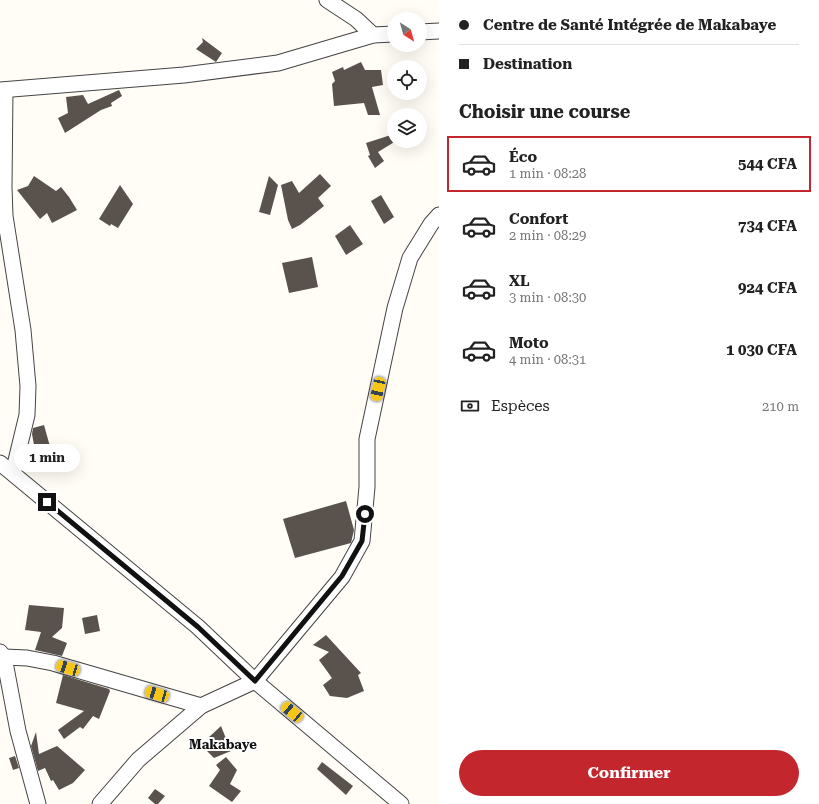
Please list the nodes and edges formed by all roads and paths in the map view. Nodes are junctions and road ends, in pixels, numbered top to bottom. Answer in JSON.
{"nodes":[{"id":1,"x":327,"y":0,"type":"edge"},
{"id":2,"x":439,"y":31,"type":"edge"},
{"id":3,"x":427,"y":32,"type":"edge"},
{"id":4,"x":387,"y":35,"type":"edge"},
{"id":5,"x":373,"y":36,"type":"junction"},
{"id":6,"x":2,"y":90,"type":"edge"},
{"id":7,"x":439,"y":215,"type":"edge"},
{"id":8,"x":0,"y":463,"type":"edge"},
{"id":9,"x":13,"y":473,"type":"junction"},
{"id":10,"x":2,"y":655,"type":"edge"},
{"id":11,"x":255,"y":681,"type":"junction"},
{"id":12,"x":201,"y":706,"type":"junction"},
{"id":13,"x":38,"y":804,"type":"edge"},
{"id":14,"x":100,"y":804,"type":"edge"},
{"id":15,"x":401,"y":804,"type":"edge"}],
"edges":[{"from":1,"to":5,"type":"street"},
{"from":2,"to":3,"type":"street"},
{"from":4,"to":5,"type":"street"},
{"from":5,"to":6,"type":"street"},
{"from":6,"to":9,"type":"street"},
{"from":7,"to":11,"type":"street"},
{"from":8,"to":9,"type":"street"},
{"from":9,"to":11,"type":"street"},
{"from":10,"to":12,"type":"street"},
{"from":10,"to":13,"type":"street"},
{"from":11,"to":12,"type":"street"},
{"from":11,"to":15,"type":"street"},
{"from":12,"to":14,"type":"street"}]}
